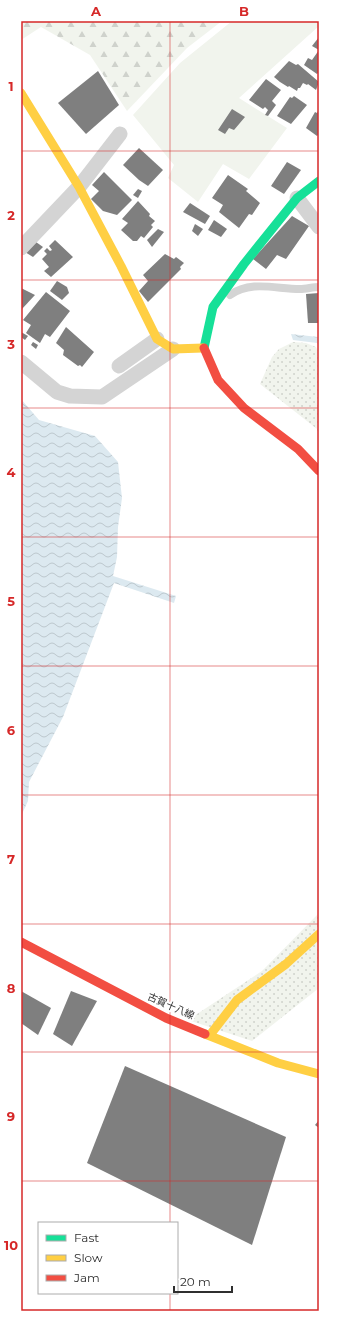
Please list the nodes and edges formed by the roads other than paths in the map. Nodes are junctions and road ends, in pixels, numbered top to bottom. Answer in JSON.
{"nodes":[{"id":1,"x":21,"y":92,"type":"edge"},
{"id":2,"x":120,"y":134,"type":"dead end"},
{"id":3,"x":319,"y":181,"type":"edge"},
{"id":4,"x":79,"y":187,"type":"junction"},
{"id":5,"x":297,"y":198,"type":"junction"},
{"id":6,"x":319,"y":227,"type":"edge"},
{"id":7,"x":21,"y":248,"type":"edge"},
{"id":8,"x":319,"y":287,"type":"edge"},
{"id":9,"x":213,"y":307,"type":"junction"},
{"id":10,"x":157,"y":339,"type":"junction"},
{"id":11,"x":204,"y":348,"type":"junction"},
{"id":12,"x":173,"y":349,"type":"junction"},
{"id":13,"x":21,"y":362,"type":"edge"},
{"id":14,"x":119,"y":366,"type":"dead end"},
{"id":15,"x":319,"y":471,"type":"edge"},
{"id":16,"x":319,"y":934,"type":"edge"},
{"id":17,"x":21,"y":942,"type":"edge"},
{"id":18,"x":210,"y":1035,"type":"junction"},
{"id":19,"x":319,"y":1074,"type":"edge"}],
"edges":[{"from":1,"to":4,"type":"street"},
{"from":2,"to":4,"type":"street"},
{"from":3,"to":5,"type":"street"},
{"from":4,"to":7,"type":"street"},
{"from":4,"to":10,"type":"street"},
{"from":5,"to":6,"type":"street"},
{"from":5,"to":9,"type":"street"},
{"from":8,"to":9,"type":"lane"},
{"from":9,"to":11,"type":"street"},
{"from":10,"to":12,"type":"street"},
{"from":10,"to":14,"type":"street"},
{"from":11,"to":12,"type":"street"},
{"from":11,"to":15,"type":"street"},
{"from":12,"to":13,"type":"street"},
{"from":16,"to":18,"type":"street"},
{"from":17,"to":18,"type":"street","name":"古賀十八線"},
{"from":18,"to":19,"type":"street","name":"古賀十八線"}]}
